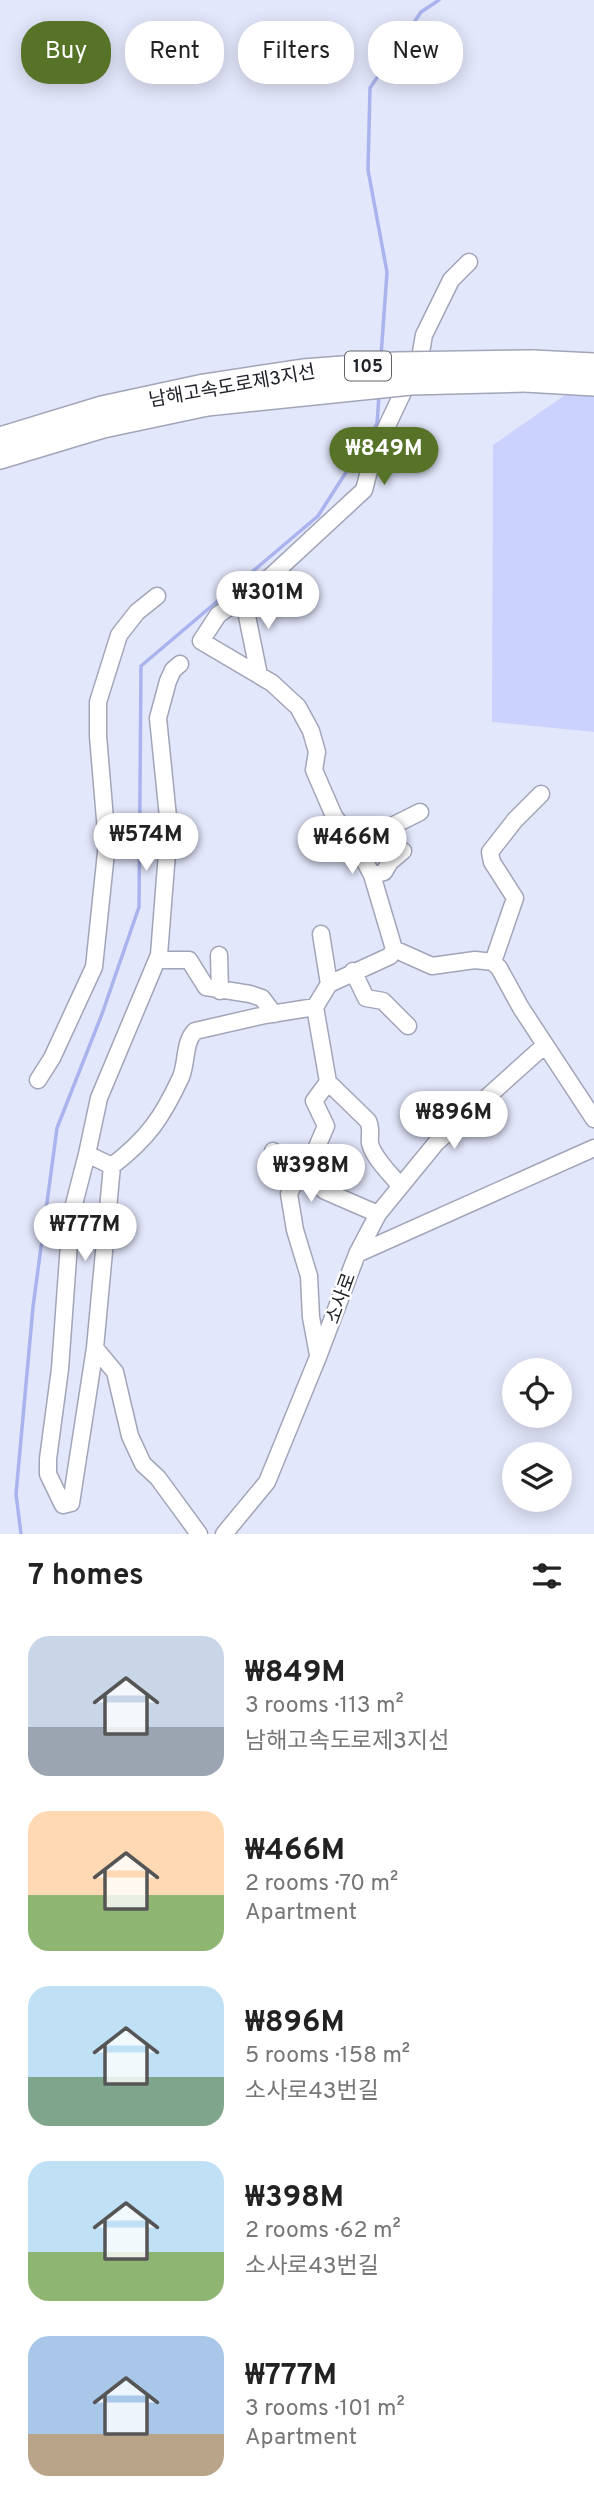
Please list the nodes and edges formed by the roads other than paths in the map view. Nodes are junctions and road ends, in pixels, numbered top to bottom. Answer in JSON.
{"nodes":[{"id":1,"x":469,"y":262,"type":"dead end"},
{"id":2,"x":594,"y":365,"type":"edge"},
{"id":3,"x":529,"y":371,"type":"junction"},
{"id":4,"x":594,"y":384,"type":"edge"},
{"id":5,"x":206,"y":395,"type":"junction"},
{"id":6,"x":0,"y":439,"type":"edge"},
{"id":7,"x":0,"y":457,"type":"edge"},
{"id":8,"x":157,"y":596,"type":"dead end"},
{"id":9,"x":240,"y":599,"type":"junction"},
{"id":10,"x":180,"y":664,"type":"dead end"},
{"id":11,"x":258,"y":676,"type":"junction"},
{"id":12,"x":541,"y":794,"type":"dead end"},
{"id":13,"x":420,"y":812,"type":"dead end"},
{"id":14,"x":359,"y":850,"type":"junction"},
{"id":15,"x":403,"y":851,"type":"dead end"},
{"id":16,"x":372,"y":875,"type":"junction"},
{"id":17,"x":321,"y":934,"type":"dead end"},
{"id":18,"x":394,"y":948,"type":"junction"},
{"id":19,"x":219,"y":956,"type":"dead end"},
{"id":20,"x":158,"y":960,"type":"junction"},
{"id":21,"x":493,"y":962,"type":"junction"},
{"id":22,"x":353,"y":971,"type":"junction"},
{"id":23,"x":330,"y":984,"type":"junction"},
{"id":24,"x":220,"y":991,"type":"junction"},
{"id":25,"x":315,"y":1007,"type":"junction"},
{"id":26,"x":274,"y":1014,"type":"junction"},
{"id":27,"x":408,"y":1026,"type":"dead end"},
{"id":28,"x":545,"y":1045,"type":"junction"},
{"id":29,"x":38,"y":1080,"type":"dead end"},
{"id":30,"x":328,"y":1082,"type":"junction"},
{"id":31,"x":594,"y":1119,"type":"edge"},
{"id":32,"x":594,"y":1149,"type":"edge"},
{"id":33,"x":272,"y":1151,"type":"dead end"},
{"id":34,"x":87,"y":1154,"type":"junction"},
{"id":35,"x":112,"y":1166,"type":"junction"},
{"id":36,"x":299,"y":1173,"type":"junction"},
{"id":37,"x":400,"y":1186,"type":"junction"},
{"id":38,"x":378,"y":1214,"type":"junction"},
{"id":39,"x":356,"y":1254,"type":"junction"},
{"id":40,"x":95,"y":1348,"type":"junction"},
{"id":41,"x":318,"y":1357,"type":"junction"},
{"id":42,"x":60,"y":1368,"type":"junction"},
{"id":43,"x":88,"y":1384,"type":"junction"},
{"id":44,"x":199,"y":1534,"type":"edge"},
{"id":45,"x":224,"y":1534,"type":"edge"}],
"edges":[{"from":1,"to":9,"type":"street"},
{"from":2,"to":3,"type":"highway","name":"남해고속도로제3지선","number":"105"},
{"from":3,"to":4,"type":"highway","name":"남해고속도로제3지선","number":"105"},
{"from":3,"to":5,"type":"highway","name":"남해고속도로제3지선","number":"105","bridge":true},
{"from":5,"to":6,"type":"highway","name":"남해고속도로제3지선","number":"105"},
{"from":5,"to":7,"type":"highway","name":"남해고속도로제3지선","number":"105"},
{"from":8,"to":29,"type":"street"},
{"from":9,"to":11,"type":"street"},
{"from":9,"to":11,"type":"street"},
{"from":10,"to":20,"type":"street"},
{"from":11,"to":14,"type":"street"},
{"from":12,"to":21,"type":"street"},
{"from":13,"to":14,"type":"street"},
{"from":14,"to":16,"type":"street"},
{"from":15,"to":16,"type":"street"},
{"from":16,"to":18,"type":"street"},
{"from":17,"to":23,"type":"street"},
{"from":18,"to":21,"type":"street"},
{"from":18,"to":22,"type":"street"},
{"from":19,"to":24,"type":"street"},
{"from":20,"to":24,"type":"street"},
{"from":20,"to":34,"type":"street"},
{"from":21,"to":28,"type":"street"},
{"from":22,"to":23,"type":"street"},
{"from":22,"to":27,"type":"street"},
{"from":23,"to":25,"type":"street"},
{"from":24,"to":26,"type":"street"},
{"from":25,"to":26,"type":"street"},
{"from":25,"to":30,"type":"street"},
{"from":26,"to":35,"type":"street"},
{"from":28,"to":31,"type":"street"},
{"from":28,"to":37,"type":"street"},
{"from":30,"to":36,"type":"street"},
{"from":30,"to":37,"type":"street"},
{"from":32,"to":39,"type":"street","name":"소사로"},
{"from":33,"to":36,"type":"street"},
{"from":34,"to":35,"type":"street"},
{"from":34,"to":42,"type":"street"},
{"from":35,"to":40,"type":"street"},
{"from":36,"to":38,"type":"street"},
{"from":36,"to":41,"type":"street"},
{"from":37,"to":38,"type":"street"},
{"from":38,"to":39,"type":"street"},
{"from":39,"to":41,"type":"street","name":"소사로"},
{"from":40,"to":43,"type":"street"},
{"from":40,"to":44,"type":"street"},
{"from":41,"to":45,"type":"street","name":"소사로"},
{"from":42,"to":43,"type":"street"},
{"from":42,"to":43,"type":"street"}]}
